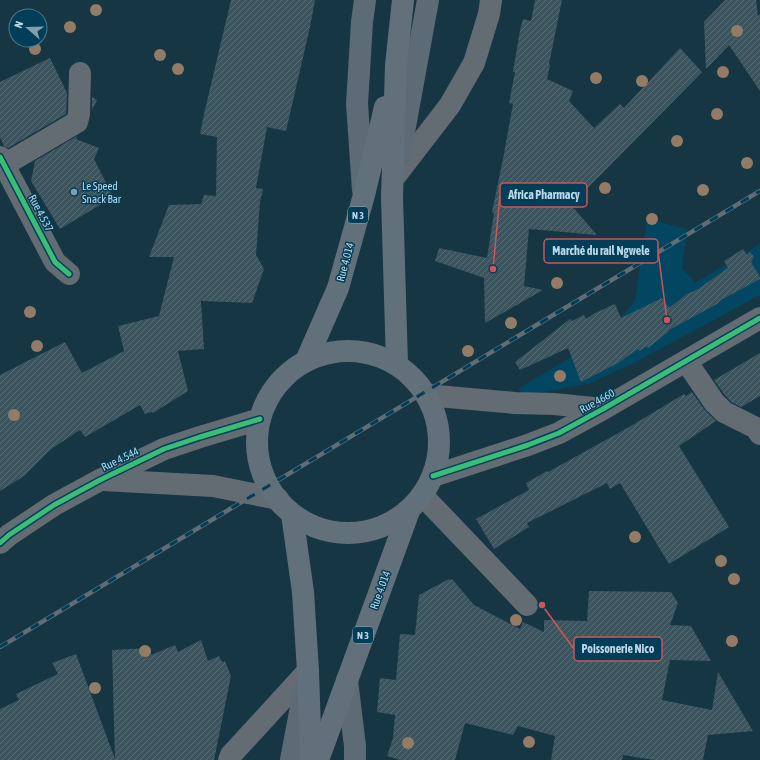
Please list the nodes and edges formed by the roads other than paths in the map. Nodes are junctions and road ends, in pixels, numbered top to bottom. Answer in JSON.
{"nodes":[{"id":1,"x":364,"y":0,"type":"edge"},
{"id":2,"x":403,"y":0,"type":"edge"},
{"id":3,"x":428,"y":0,"type":"edge"},
{"id":4,"x":491,"y":0,"type":"edge"},
{"id":5,"x":396,"y":65,"type":"junction"},
{"id":6,"x":80,"y":73,"type":"dead end"},
{"id":7,"x":2,"y":161,"type":"edge"},
{"id":8,"x":396,"y":175,"type":"junction"},
{"id":9,"x":364,"y":195,"type":"junction"},
{"id":10,"x":392,"y":197,"type":"junction"},
{"id":11,"x":69,"y":274,"type":"dead end"},
{"id":12,"x":760,"y":318,"type":"edge"},
{"id":13,"x":306,"y":361,"type":"junction"},
{"id":14,"x":686,"y":361,"type":"junction"},
{"id":15,"x":397,"y":364,"type":"junction"},
{"id":16,"x":426,"y":394,"type":"junction"},
{"id":17,"x":603,"y":409,"type":"junction"},
{"id":18,"x":260,"y":419,"type":"junction"},
{"id":19,"x":759,"y":429,"type":"edge"},
{"id":20,"x":100,"y":480,"type":"junction"},
{"id":21,"x":421,"y":494,"type":"junction"},
{"id":22,"x":285,"y":507,"type":"junction"},
{"id":23,"x":0,"y":543,"type":"edge"},
{"id":24,"x":527,"y":605,"type":"dead end"},
{"id":25,"x":308,"y":671,"type":"junction"},
{"id":26,"x":347,"y":680,"type":"junction"},
{"id":27,"x":229,"y":760,"type":"edge"},
{"id":28,"x":291,"y":760,"type":"edge"},
{"id":29,"x":311,"y":760,"type":"edge"},
{"id":30,"x":318,"y":760,"type":"edge"},
{"id":31,"x":355,"y":760,"type":"edge"}],
"edges":[{"from":1,"to":9,"type":"main road"},
{"from":2,"to":5,"type":"highway","name":"Rue 4.014","number":"N 3"},
{"from":3,"to":8,"type":"main road"},
{"from":4,"to":8,"type":"street"},
{"from":5,"to":9,"type":"highway","name":"Rue 4.014","number":"N 3"},
{"from":5,"to":10,"type":"highway","name":"Rue 4.014","number":"N 3"},
{"from":6,"to":7,"type":"street"},
{"from":7,"to":11,"type":"street","name":"Rue 4.537"},
{"from":8,"to":10,"type":"main road"},
{"from":9,"to":13,"type":"highway","name":"Rue 4.014","number":"N 3"},
{"from":10,"to":15,"type":"highway","name":"Rue 4.014","number":"N 3"},
{"from":12,"to":14,"type":"street","name":"Rue 4660"},
{"from":13,"to":15,"type":"highway"},
{"from":13,"to":18,"type":"highway"},
{"from":14,"to":17,"type":"street","name":"Rue 4660"},
{"from":14,"to":19,"type":"street"},
{"from":15,"to":16,"type":"highway","name":"Rue 4.014"},
{"from":16,"to":17,"type":"street","name":"Rue 4660"},
{"from":16,"to":21,"type":"highway","name":"Rue 4.014"},
{"from":17,"to":21,"type":"street","name":"Rue 4660"},
{"from":18,"to":20,"type":"street","name":"Rue 4.544"},
{"from":18,"to":22,"type":"highway"},
{"from":20,"to":22,"type":"street","name":"Rue 4.544"},
{"from":20,"to":23,"type":"street","name":"Rue 4.544"},
{"from":21,"to":22,"type":"highway"},
{"from":21,"to":24,"type":"street"},
{"from":21,"to":26,"type":"highway","name":"Rue 4.014","number":"N 3"},
{"from":22,"to":25,"type":"highway"},
{"from":25,"to":27,"type":"street"},
{"from":25,"to":28,"type":"main road"},
{"from":25,"to":29,"type":"highway"},
{"from":26,"to":30,"type":"highway","name":"Rue 4.014","number":"N 3"},
{"from":26,"to":31,"type":"main road"}]}
